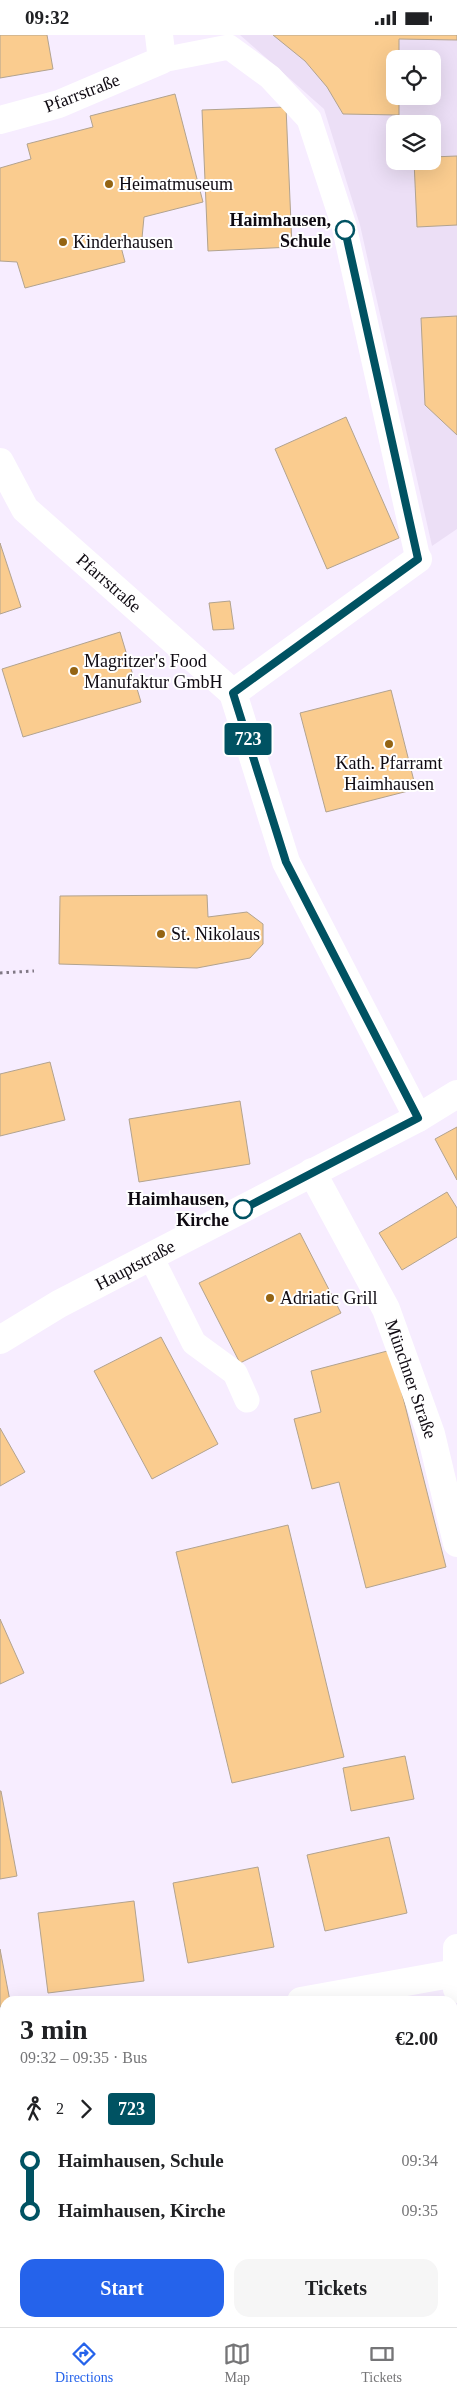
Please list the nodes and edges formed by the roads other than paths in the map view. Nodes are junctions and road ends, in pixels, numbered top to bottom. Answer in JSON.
{"nodes":[{"id":1,"x":160,"y":48,"type":"edge"},
{"id":2,"x":0,"y":120,"type":"edge"},
{"id":3,"x":0,"y":462,"type":"edge"},
{"id":4,"x":418,"y":559,"type":"joint"},
{"id":5,"x":233,"y":693,"type":"junction"},
{"id":6,"x":457,"y":1093,"type":"edge"},
{"id":7,"x":418,"y":1118,"type":"junction"},
{"id":8,"x":312,"y":1172,"type":"junction"},
{"id":9,"x":151,"y":1257,"type":"junction"},
{"id":10,"x":0,"y":1340,"type":"edge"},
{"id":11,"x":247,"y":1400,"type":"dead end"},
{"id":12,"x":457,"y":1543,"type":"edge"},
{"id":13,"x":457,"y":1970,"type":"edge"},
{"id":14,"x":326,"y":1996,"type":"edge"}],
"edges":[{"from":1,"to":2,"type":"street","name":"Pfarrstraße"},
{"from":1,"to":4,"type":"lane"},
{"from":3,"to":5,"type":"street","name":"Pfarrstraße"},
{"from":4,"to":5,"type":"street"},
{"from":5,"to":7,"type":"street"},
{"from":6,"to":7,"type":"street","name":"Hauptstraße"},
{"from":7,"to":8,"type":"street","name":"Hauptstraße"},
{"from":8,"to":9,"type":"street","name":"Hauptstraße"},
{"from":8,"to":12,"type":"street","name":"Münchner Straße"},
{"from":9,"to":10,"type":"street","name":"Hauptstraße"},
{"from":9,"to":11,"type":"lane"},
{"from":13,"to":14,"type":"street"}]}
